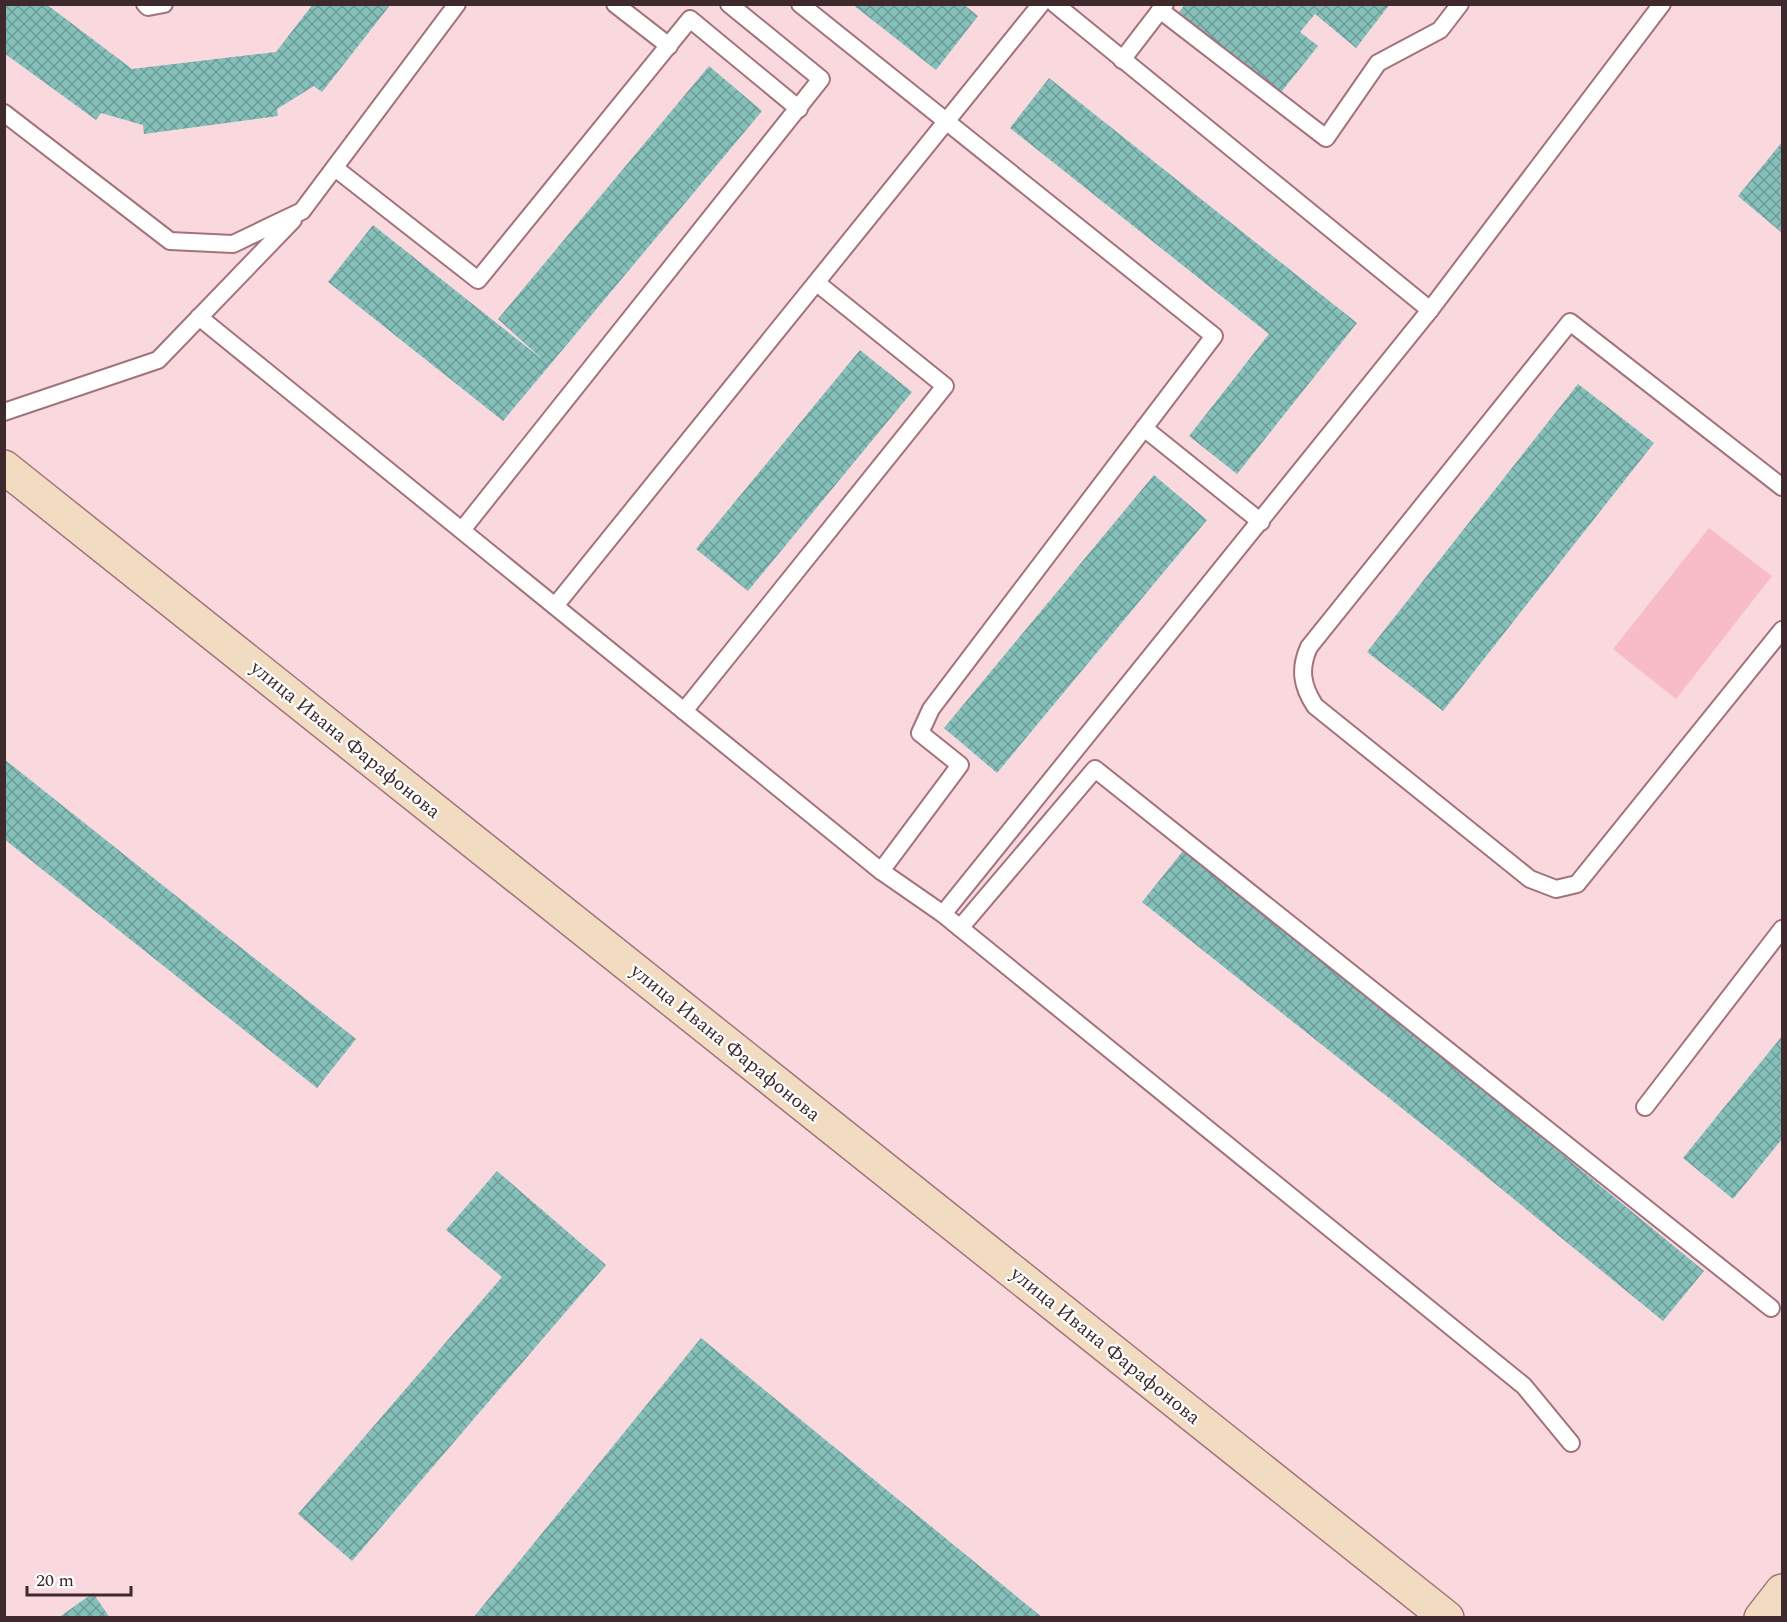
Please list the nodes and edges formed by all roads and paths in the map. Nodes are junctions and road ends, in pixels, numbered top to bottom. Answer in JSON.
{"nodes":[{"id":1,"x":145,"y":4,"type":"edge"},
{"id":2,"x":164,"y":4,"type":"edge"},
{"id":3,"x":457,"y":4,"type":"edge"},
{"id":4,"x":615,"y":4,"type":"edge"},
{"id":5,"x":729,"y":4,"type":"edge"},
{"id":6,"x":800,"y":4,"type":"edge"},
{"id":7,"x":1041,"y":4,"type":"edge"},
{"id":8,"x":1055,"y":4,"type":"edge"},
{"id":9,"x":1460,"y":4,"type":"edge"},
{"id":10,"x":1662,"y":4,"type":"edge"},
{"id":11,"x":1162,"y":8,"type":"edge"},
{"id":12,"x":669,"y":46,"type":"junction"},
{"id":13,"x":1122,"y":60,"type":"junction"},
{"id":14,"x":799,"y":109,"type":"junction"},
{"id":15,"x":4,"y":113,"type":"edge"},
{"id":16,"x":945,"y":122,"type":"junction"},
{"id":17,"x":335,"y":168,"type":"junction"},
{"id":18,"x":302,"y":211,"type":"junction"},
{"id":19,"x":817,"y":283,"type":"junction"},
{"id":20,"x":1430,"y":310,"type":"junction"},
{"id":21,"x":199,"y":317,"type":"junction"},
{"id":22,"x":4,"y":412,"type":"edge"},
{"id":23,"x":1144,"y":428,"type":"junction"},
{"id":24,"x":4,"y":467,"type":"edge"},
{"id":25,"x":1782,"y":487,"type":"edge"},
{"id":26,"x":1261,"y":522,"type":"junction"},
{"id":27,"x":462,"y":530,"type":"junction"},
{"id":28,"x":555,"y":606,"type":"junction"},
{"id":29,"x":1782,"y":630,"type":"edge"},
{"id":30,"x":684,"y":711,"type":"junction"},
{"id":31,"x":881,"y":871,"type":"junction"},
{"id":32,"x":943,"y":914,"type":"junction"},
{"id":33,"x":960,"y":928,"type":"junction"},
{"id":34,"x":1782,"y":929,"type":"edge"},
{"id":35,"x":1645,"y":1107,"type":"dead end"},
{"id":36,"x":1771,"y":1308,"type":"dead end"},
{"id":37,"x":1571,"y":1443,"type":"dead end"},
{"id":38,"x":1782,"y":1591,"type":"edge"},
{"id":39,"x":1447,"y":1617,"type":"edge"},
{"id":40,"x":1761,"y":1617,"type":"edge"}],
"edges":[{"from":1,"to":2,"type":"lane"},
{"from":3,"to":17,"type":"lane"},
{"from":4,"to":12,"type":"lane"},
{"from":5,"to":14,"type":"lane"},
{"from":6,"to":16,"type":"lane"},
{"from":7,"to":16,"type":"lane"},
{"from":8,"to":13,"type":"lane"},
{"from":9,"to":11,"type":"lane"},
{"from":10,"to":20,"type":"lane"},
{"from":11,"to":13,"type":"lane"},
{"from":12,"to":14,"type":"lane"},
{"from":12,"to":17,"type":"lane"},
{"from":13,"to":20,"type":"lane"},
{"from":14,"to":27,"type":"lane"},
{"from":15,"to":18,"type":"lane"},
{"from":16,"to":19,"type":"lane"},
{"from":16,"to":23,"type":"lane"},
{"from":17,"to":18,"type":"lane"},
{"from":18,"to":21,"type":"lane"},
{"from":19,"to":28,"type":"lane"},
{"from":19,"to":30,"type":"lane"},
{"from":20,"to":26,"type":"lane"},
{"from":21,"to":22,"type":"lane"},
{"from":21,"to":27,"type":"lane"},
{"from":23,"to":26,"type":"lane"},
{"from":23,"to":31,"type":"lane"},
{"from":24,"to":39,"type":"street","name":"улица Ивана Фарафонова"},
{"from":25,"to":29,"type":"lane"},
{"from":26,"to":32,"type":"lane"},
{"from":27,"to":28,"type":"lane"},
{"from":28,"to":30,"type":"lane"},
{"from":30,"to":31,"type":"lane"},
{"from":31,"to":32,"type":"lane"},
{"from":32,"to":33,"type":"lane"},
{"from":33,"to":36,"type":"lane"},
{"from":33,"to":37,"type":"lane"},
{"from":34,"to":35,"type":"lane"},
{"from":38,"to":40,"type":"street"}]}
